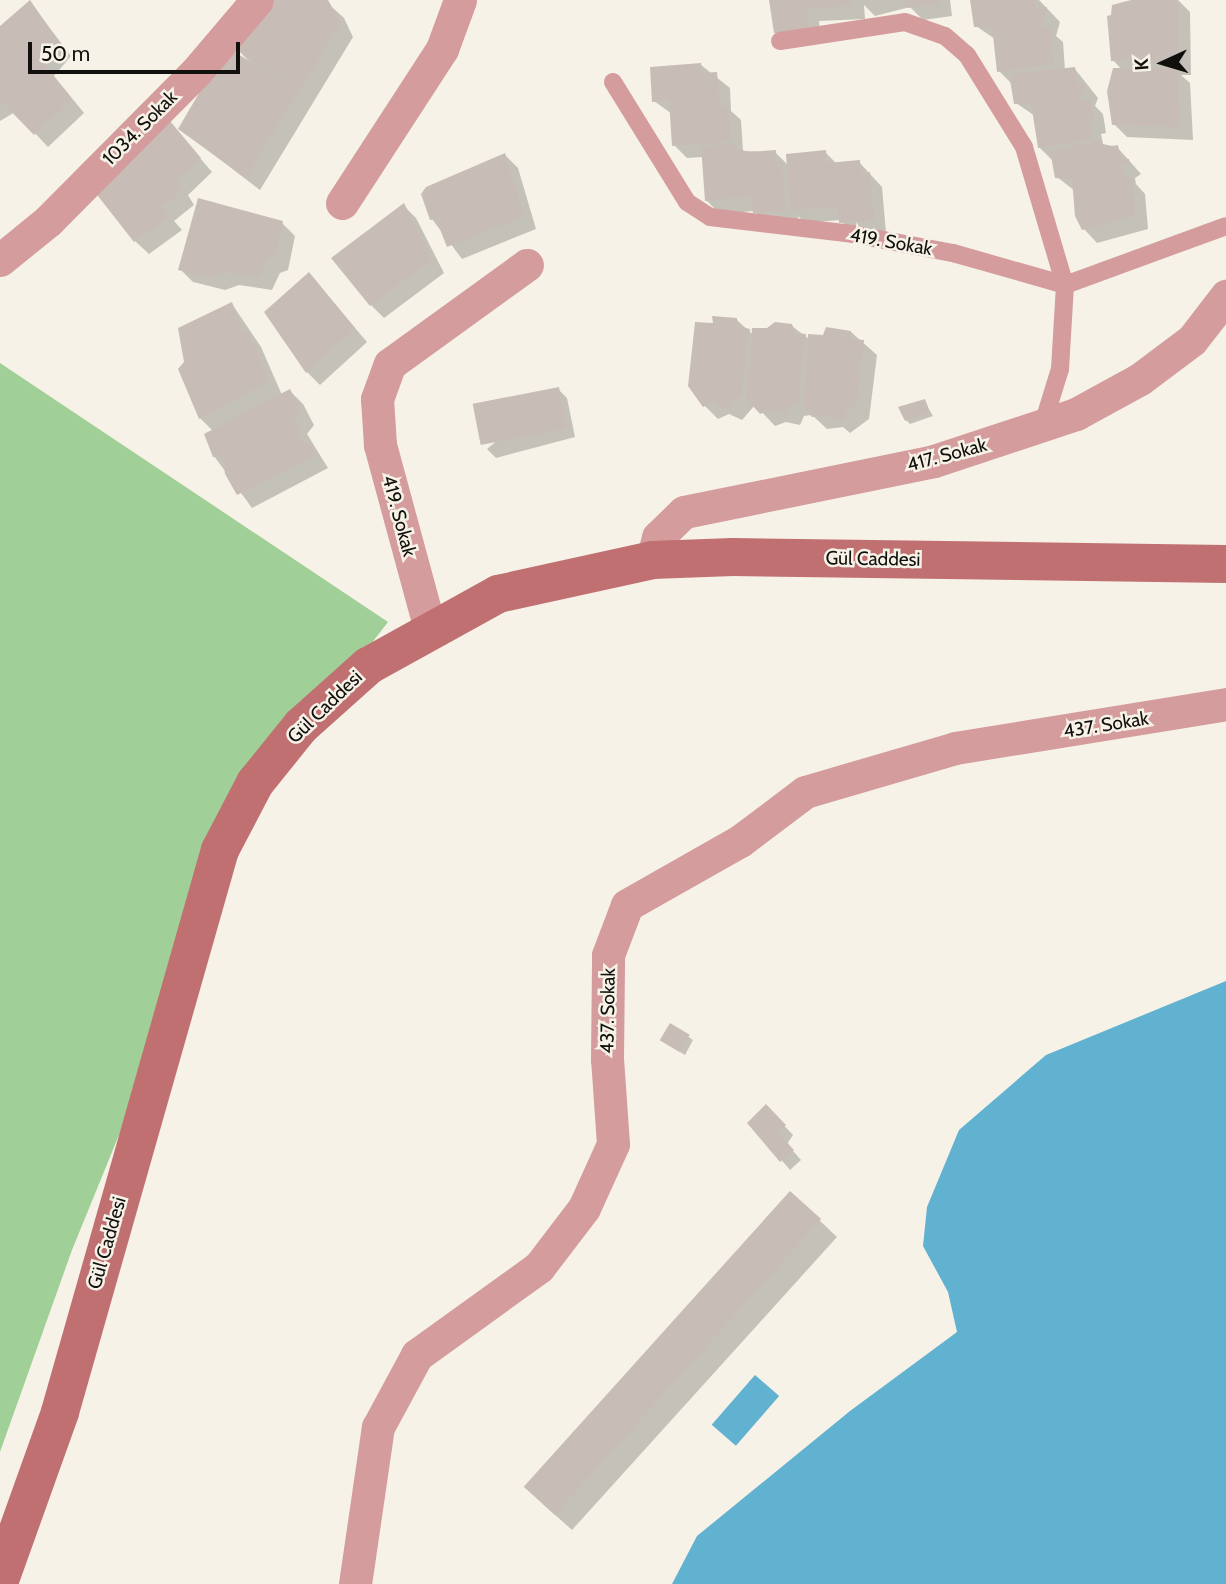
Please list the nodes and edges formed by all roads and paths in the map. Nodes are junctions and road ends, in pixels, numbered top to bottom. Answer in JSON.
{"nodes":[{"id":1,"x":257,"y":0,"type":"edge"},
{"id":2,"x":460,"y":0,"type":"edge"},
{"id":3,"x":780,"y":41,"type":"dead end"},
{"id":4,"x":613,"y":82,"type":"dead end"},
{"id":5,"x":342,"y":203,"type":"dead end"},
{"id":6,"x":1226,"y":226,"type":"edge"},
{"id":7,"x":0,"y":260,"type":"edge"},
{"id":8,"x":527,"y":265,"type":"dead end"},
{"id":9,"x":1065,"y":285,"type":"junction"},
{"id":10,"x":1226,"y":296,"type":"edge"},
{"id":11,"x":1042,"y":427,"type":"junction"},
{"id":12,"x":652,"y":560,"type":"junction"},
{"id":13,"x":1226,"y":564,"type":"edge"},
{"id":14,"x":430,"y":629,"type":"junction"},
{"id":15,"x":1226,"y":704,"type":"edge"},
{"id":16,"x":0,"y":1580,"type":"edge"},
{"id":17,"x":355,"y":1584,"type":"edge"}],
"edges":[{"from":1,"to":7,"type":"street","name":"1034. Sokak"},
{"from":2,"to":5,"type":"street"},
{"from":3,"to":9,"type":"lane"},
{"from":4,"to":9,"type":"lane","name":"419. Sokak"},
{"from":6,"to":9,"type":"lane"},
{"from":8,"to":14,"type":"street","name":"419. Sokak"},
{"from":9,"to":11,"type":"lane"},
{"from":10,"to":11,"type":"street","name":"417. Sokak"},
{"from":11,"to":12,"type":"street","name":"417. Sokak"},
{"from":12,"to":13,"type":"main road","name":"Gül Caddesi"},
{"from":12,"to":14,"type":"main road","name":"Gül Caddesi"},
{"from":14,"to":16,"type":"main road","name":"Gül Caddesi"},
{"from":15,"to":17,"type":"street","name":"437. Sokak"}]}
